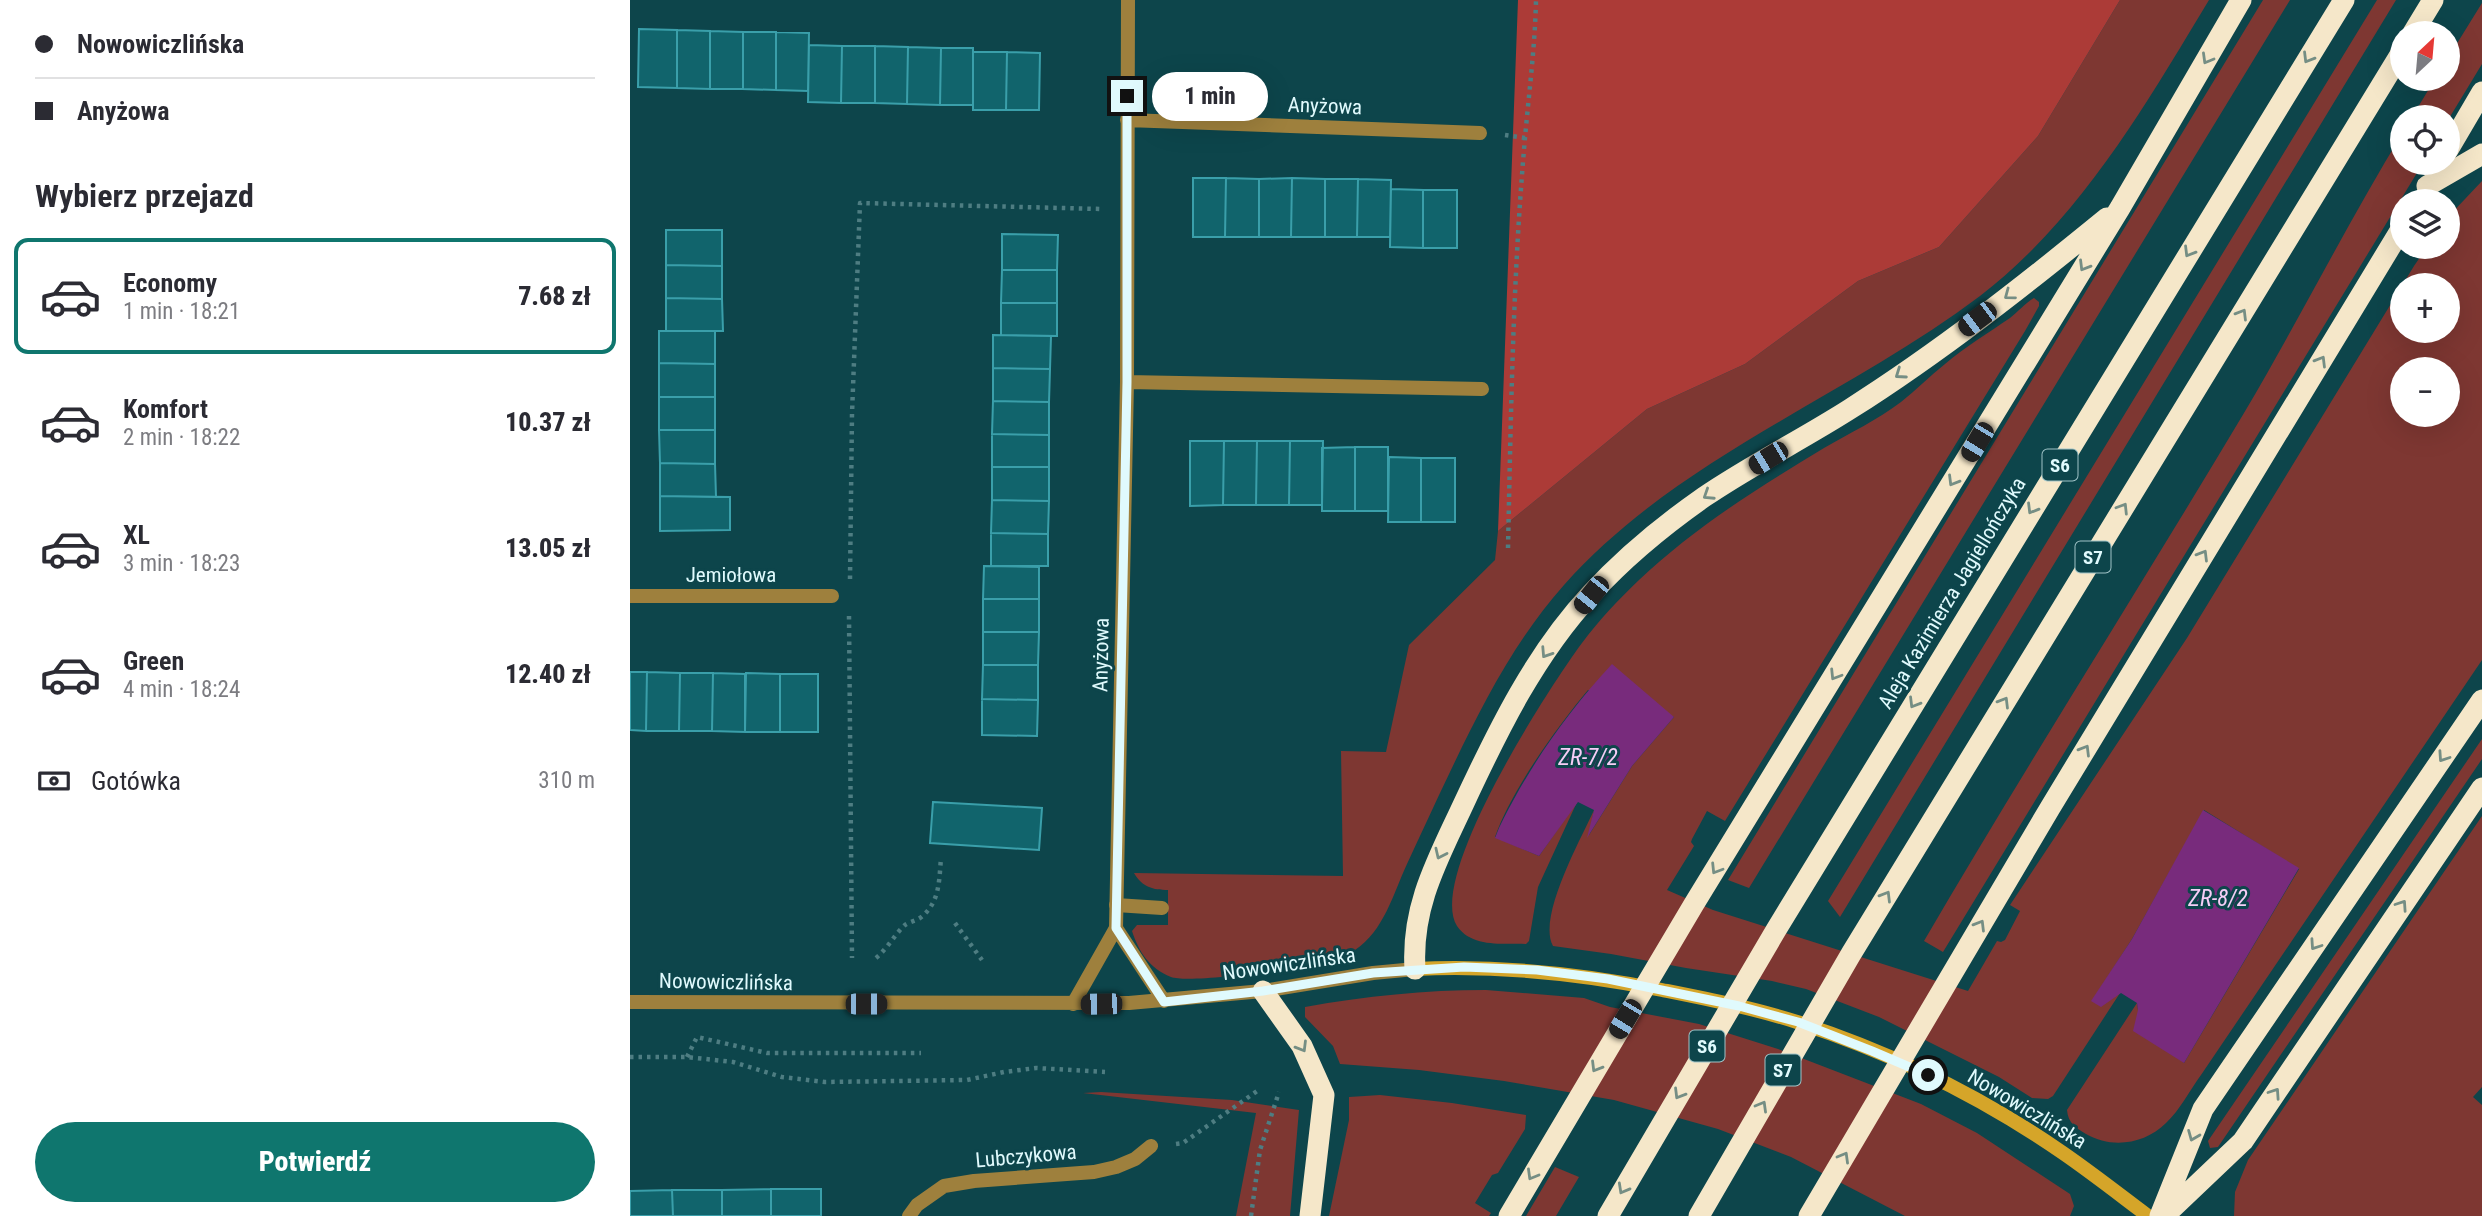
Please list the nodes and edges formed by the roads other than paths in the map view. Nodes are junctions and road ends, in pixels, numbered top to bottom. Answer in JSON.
{"nodes":[{"id":1,"x":1128,"y":0,"type":"edge"},
{"id":2,"x":2241,"y":0,"type":"edge"},
{"id":3,"x":2344,"y":0,"type":"edge"},
{"id":4,"x":2433,"y":0,"type":"edge"},
{"id":5,"x":2420,"y":21,"type":"edge"},
{"id":6,"x":2390,"y":71,"type":"edge"},
{"id":7,"x":2482,"y":92,"type":"edge"},
{"id":8,"x":1127,"y":120,"type":"junction"},
{"id":9,"x":2460,"y":130,"type":"edge"},
{"id":10,"x":1480,"y":133,"type":"dead end"},
{"id":11,"x":2482,"y":154,"type":"edge"},
{"id":12,"x":2430,"y":189,"type":"edge"},
{"id":13,"x":2120,"y":208,"type":"junction"},
{"id":14,"x":2390,"y":248,"type":"edge"},
{"id":15,"x":1127,"y":382,"type":"junction"},
{"id":16,"x":1482,"y":389,"type":"dead end"},
{"id":17,"x":630,"y":596,"type":"edge"},
{"id":18,"x":832,"y":596,"type":"dead end"},
{"id":19,"x":2482,"y":700,"type":"edge"},
{"id":20,"x":2482,"y":788,"type":"edge"},
{"id":21,"x":1116,"y":905,"type":"junction"},
{"id":22,"x":1162,"y":908,"type":"dead end"},
{"id":23,"x":1116,"y":928,"type":"junction"},
{"id":24,"x":1415,"y":969,"type":"junction"},
{"id":25,"x":1263,"y":991,"type":"junction"},
{"id":26,"x":630,"y":1002,"type":"edge"},
{"id":27,"x":1164,"y":1002,"type":"junction"},
{"id":28,"x":1073,"y":1004,"type":"junction"},
{"id":29,"x":1151,"y":1146,"type":"road end"},
{"id":30,"x":909,"y":1216,"type":"edge"},
{"id":31,"x":1310,"y":1216,"type":"edge"},
{"id":32,"x":1509,"y":1216,"type":"edge"},
{"id":33,"x":1608,"y":1216,"type":"edge"},
{"id":34,"x":1702,"y":1216,"type":"edge"},
{"id":35,"x":1809,"y":1216,"type":"edge"},
{"id":36,"x":2148,"y":1216,"type":"edge"},
{"id":37,"x":2162,"y":1216,"type":"edge"}],
"edges":[{"from":1,"to":8,"type":"street","name":"Anyżowa"},
{"from":2,"to":13,"type":"highway","one_way":true},
{"from":3,"to":33,"type":"highway","name":"Aleja Kazimierza Jagiellończyka","number":"S6","one_way":true},
{"from":4,"to":5,"type":"highway"},
{"from":34,"to":6,"type":"highway","number":"S7","one_way":true},
{"from":7,"to":9,"type":"highway"},
{"from":8,"to":10,"type":"street","name":"Anyżowa"},
{"from":8,"to":15,"type":"street","name":"Anyżowa"},
{"from":11,"to":12,"type":"highway"},
{"from":13,"to":24,"type":"highway","one_way":true},
{"from":13,"to":32,"type":"highway","one_way":true},
{"from":35,"to":14,"type":"highway","one_way":true},
{"from":15,"to":16,"type":"street"},
{"from":15,"to":21,"type":"street","name":"Anyżowa"},
{"from":17,"to":18,"type":"street","name":"Jemiołowa"},
{"from":19,"to":37,"type":"highway","one_way":true},
{"from":37,"to":20,"type":"highway","one_way":true},
{"from":21,"to":22,"type":"street"},
{"from":21,"to":23,"type":"street","name":"Anyżowa"},
{"from":23,"to":27,"type":"street"},
{"from":23,"to":28,"type":"street"},
{"from":24,"to":25,"type":"street","name":"Nowowiczlińska"},
{"from":24,"to":36,"type":"main road","name":"Nowowiczlińska"},
{"from":25,"to":27,"type":"street","name":"Nowowiczlińska"},
{"from":25,"to":31,"type":"highway","one_way":true},
{"from":26,"to":28,"type":"street","name":"Nowowiczlińska"},
{"from":27,"to":28,"type":"street","name":"Nowowiczlińska"},
{"from":29,"to":30,"type":"street","name":"Lubczykowa"}]}
